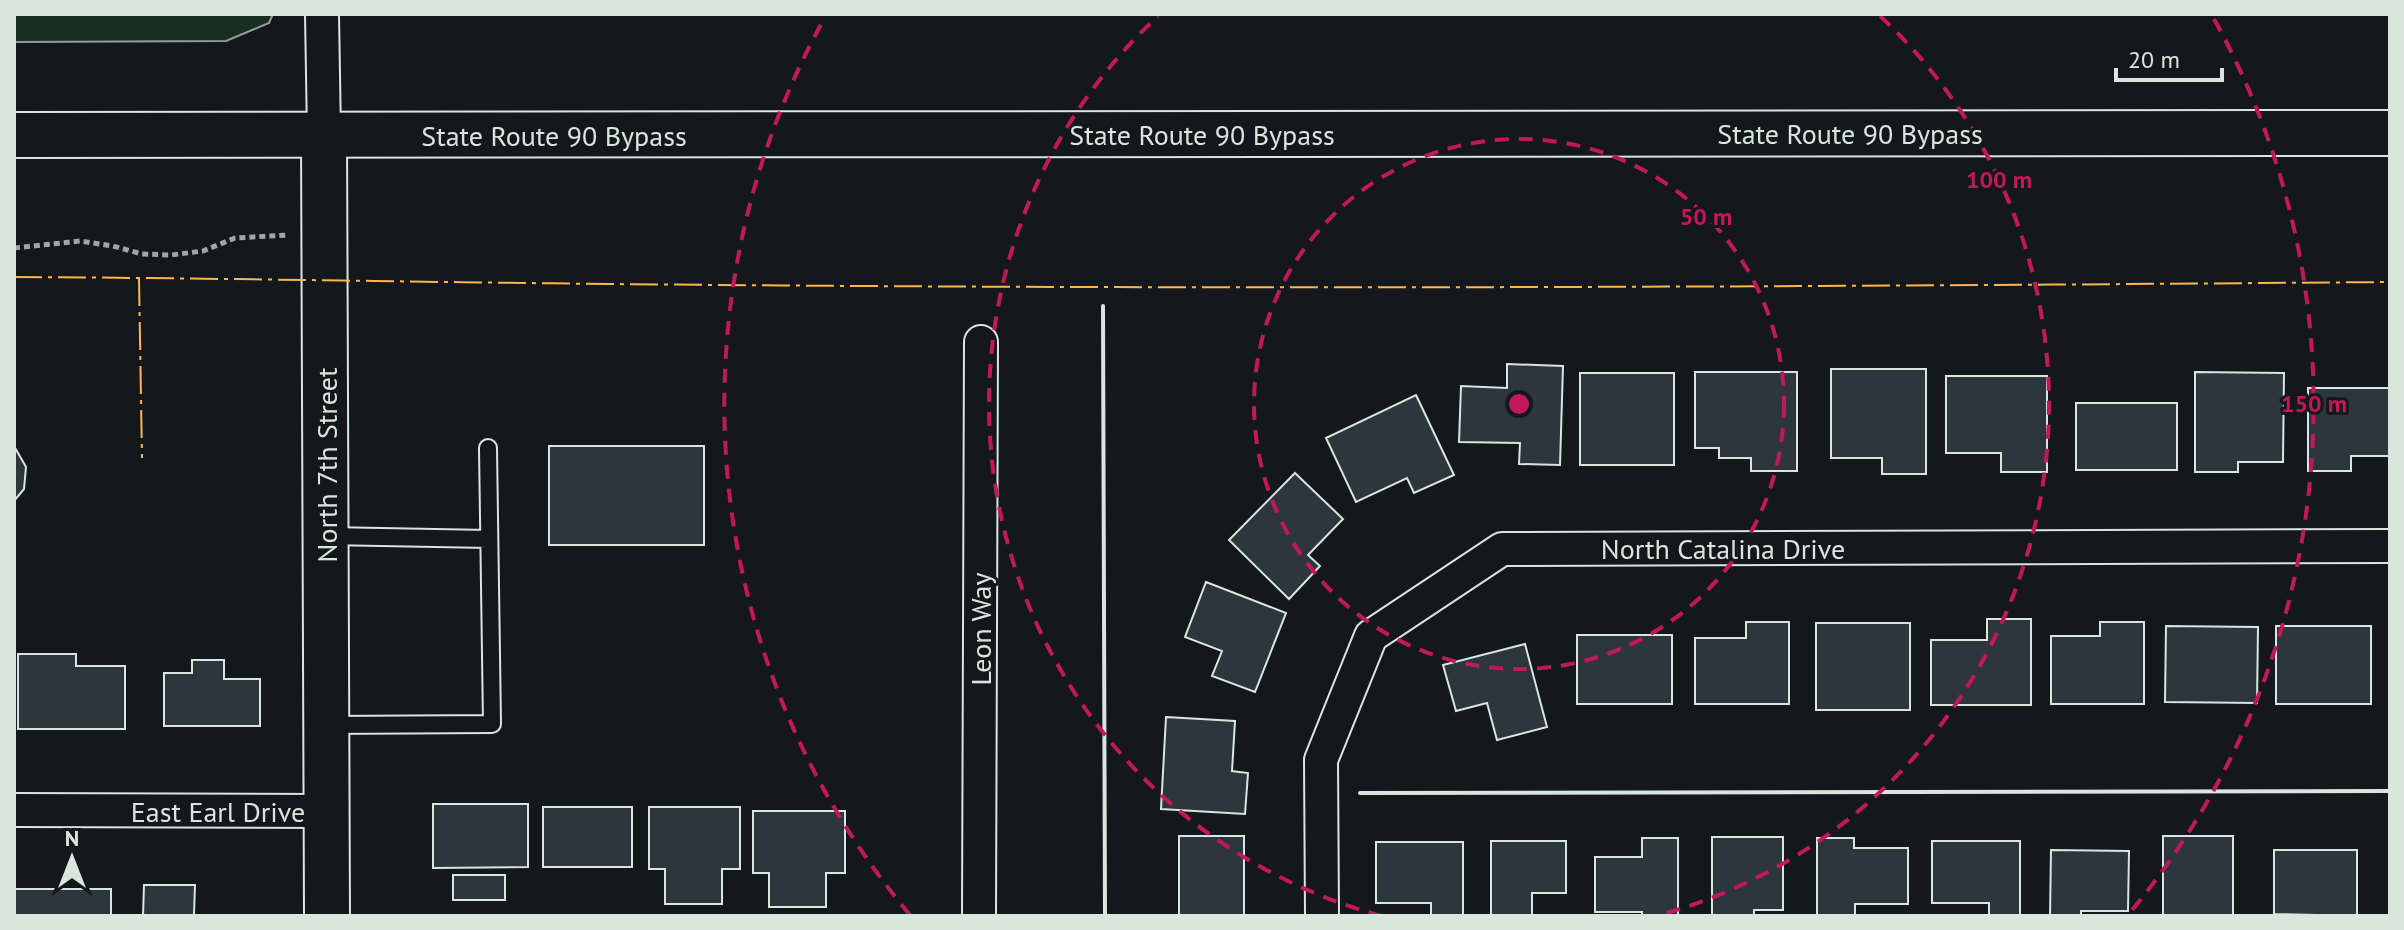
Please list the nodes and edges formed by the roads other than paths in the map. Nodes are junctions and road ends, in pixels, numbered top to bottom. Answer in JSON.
{"nodes":[{"id":1,"x":322,"y":14,"type":"edge"},
{"id":2,"x":2390,"y":133,"type":"edge"},
{"id":3,"x":14,"y":135,"type":"edge"},
{"id":4,"x":324,"y":135,"type":"junction"},
{"id":5,"x":981,"y":342,"type":"dead end"},
{"id":6,"x":488,"y":448,"type":"dead end"},
{"id":7,"x":326,"y":536,"type":"junction"},
{"id":8,"x":489,"y":539,"type":"junction"},
{"id":9,"x":2390,"y":546,"type":"edge"},
{"id":10,"x":326,"y":725,"type":"junction"},
{"id":11,"x":14,"y":810,"type":"edge"},
{"id":12,"x":326,"y":811,"type":"junction"},
{"id":13,"x":327,"y":916,"type":"edge"},
{"id":14,"x":979,"y":916,"type":"edge"},
{"id":15,"x":1322,"y":916,"type":"edge"}],
"edges":[{"from":1,"to":4,"type":"street","name":"North 7th Street"},
{"from":2,"to":4,"type":"main road","name":"State Route 90 Bypass"},
{"from":3,"to":4,"type":"main road","name":"State Route 90 Bypass"},
{"from":4,"to":7,"type":"main road","name":"North 7th Street"},
{"from":5,"to":14,"type":"street","name":"Leon Way"},
{"from":6,"to":8,"type":"lane"},
{"from":7,"to":8,"type":"lane"},
{"from":7,"to":10,"type":"main road","name":"North 7th Street"},
{"from":8,"to":10,"type":"lane"},
{"from":9,"to":15,"type":"street","name":"North Catalina Drive"},
{"from":10,"to":12,"type":"main road","name":"North 7th Street"},
{"from":11,"to":12,"type":"street","name":"East Earl Drive"},
{"from":12,"to":13,"type":"main road","name":"North 7th Street"}]}
